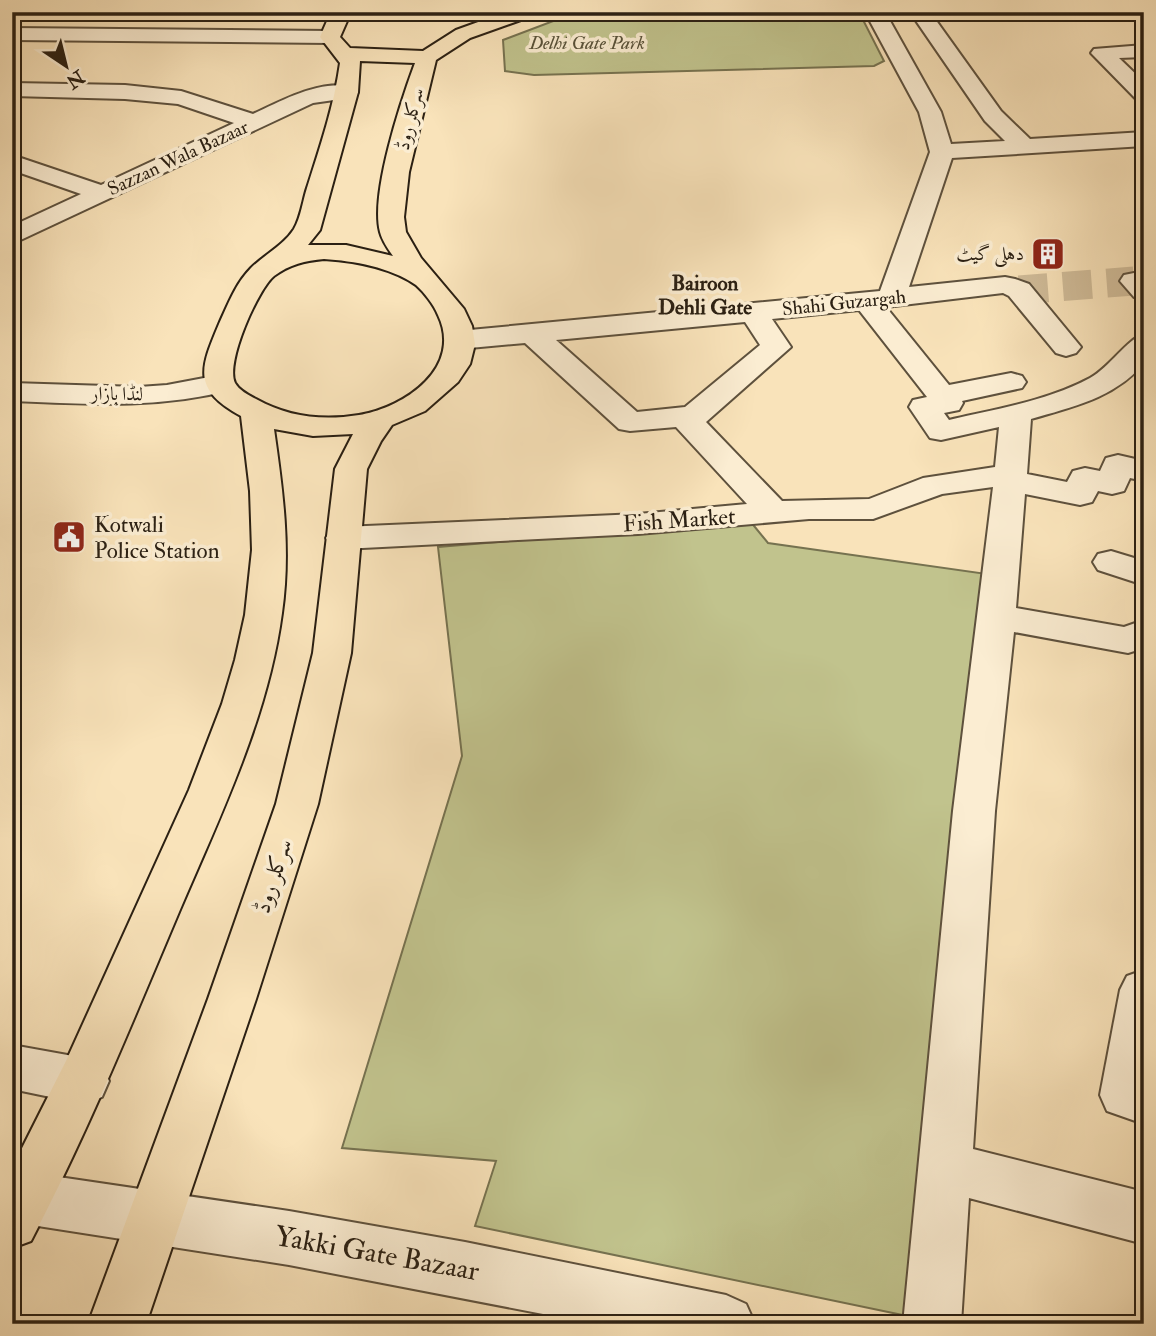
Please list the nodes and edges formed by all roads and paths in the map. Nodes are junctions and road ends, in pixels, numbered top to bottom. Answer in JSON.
{"nodes":[{"id":1,"x":341,"y":12,"type":"edge"},
{"id":2,"x":525,"y":12,"type":"edge"},
{"id":3,"x":876,"y":12,"type":"edge"},
{"id":4,"x":920,"y":12,"type":"edge"},
{"id":5,"x":12,"y":34,"type":"edge"},
{"id":6,"x":337,"y":45,"type":"junction"},
{"id":7,"x":1144,"y":51,"type":"edge"},
{"id":8,"x":427,"y":57,"type":"junction"},
{"id":9,"x":12,"y":89,"type":"edge"},
{"id":10,"x":347,"y":92,"type":"junction"},
{"id":11,"x":1144,"y":94,"type":"edge"},
{"id":12,"x":254,"y":122,"type":"junction"},
{"id":13,"x":1144,"y":139,"type":"edge"},
{"id":14,"x":1024,"y":147,"type":"junction"},
{"id":15,"x":942,"y":152,"type":"junction"},
{"id":16,"x":12,"y":162,"type":"edge"},
{"id":17,"x":103,"y":194,"type":"junction"},
{"id":18,"x":12,"y":236,"type":"edge"},
{"id":19,"x":280,"y":260,"type":"junction"},
{"id":20,"x":426,"y":280,"type":"junction"},
{"id":21,"x":879,"y":299,"type":"junction"},
{"id":22,"x":753,"y":313,"type":"junction"},
{"id":23,"x":533,"y":334,"type":"junction"},
{"id":24,"x":459,"y":340,"type":"junction"},
{"id":25,"x":1144,"y":343,"type":"edge"},
{"id":26,"x":1066,"y":347,"type":"dead end"},
{"id":27,"x":220,"y":384,"type":"junction"},
{"id":28,"x":12,"y":392,"type":"edge"},
{"id":29,"x":1013,"y":398,"type":"junction"},
{"id":30,"x":256,"y":413,"type":"junction"},
{"id":31,"x":684,"y":417,"type":"junction"},
{"id":32,"x":381,"y":418,"type":"junction"},
{"id":33,"x":1144,"y":471,"type":"edge"},
{"id":34,"x":1010,"y":478,"type":"junction"},
{"id":35,"x":773,"y":512,"type":"junction"},
{"id":36,"x":343,"y":538,"type":"junction"},
{"id":37,"x":1111,"y":562,"type":"dead end"},
{"id":38,"x":1144,"y":574,"type":"edge"},
{"id":39,"x":997,"y":617,"type":"junction"},
{"id":40,"x":1142,"y":642,"type":"edge"},
{"id":41,"x":1144,"y":990,"type":"edge"},
{"id":42,"x":12,"y":1066,"type":"edge"},
{"id":43,"x":83,"y":1080,"type":"junction"},
{"id":44,"x":1144,"y":1101,"type":"edge"},
{"id":45,"x":943,"y":1166,"type":"junction"},
{"id":46,"x":19,"y":1210,"type":"edge"},
{"id":47,"x":155,"y":1216,"type":"junction"},
{"id":48,"x":1144,"y":1218,"type":"edge"},
{"id":49,"x":117,"y":1324,"type":"edge"},
{"id":50,"x":726,"y":1324,"type":"edge"},
{"id":51,"x":932,"y":1324,"type":"edge"}],
"edges":[{"from":1,"to":6,"type":"main road"},
{"from":2,"to":8,"type":"main road","name":"سرکلر روڈ"},
{"from":3,"to":15,"type":"street"},
{"from":4,"to":14,"type":"street"},
{"from":5,"to":6,"type":"street"},
{"from":6,"to":8,"type":"main road"},
{"from":6,"to":10,"type":"main road"},
{"from":7,"to":11,"type":"street"},
{"from":8,"to":20,"type":"main road","name":"سرکلر روڈ"},
{"from":9,"to":12,"type":"street"},
{"from":10,"to":12,"type":"street","name":"Sazzan Wala Bazaar"},
{"from":10,"to":19,"type":"main road"},
{"from":12,"to":17,"type":"street","name":"Sazzan Wala Bazaar"},
{"from":13,"to":14,"type":"street"},
{"from":14,"to":15,"type":"street"},
{"from":15,"to":21,"type":"street"},
{"from":16,"to":17,"type":"street"},
{"from":17,"to":18,"type":"street","name":"Sazzan Wala Bazaar"},
{"from":19,"to":20,"type":"main road","name":"سرکلر روڈ"},
{"from":19,"to":27,"type":"main road"},
{"from":20,"to":24,"type":"main road","name":"سرکلر روڈ"},
{"from":21,"to":22,"type":"street","name":"Shahi Guzargah"},
{"from":21,"to":26,"type":"street","name":"Shahi Guzargah"},
{"from":21,"to":29,"type":"street"},
{"from":22,"to":23,"type":"street","name":"Shahi Guzargah"},
{"from":22,"to":31,"type":"street"},
{"from":23,"to":24,"type":"street","name":"Shahi Guzargah"},
{"from":23,"to":31,"type":"street"},
{"from":24,"to":32,"type":"main road"},
{"from":25,"to":29,"type":"street"},
{"from":27,"to":28,"type":"street","name":"لنڈا بازار"},
{"from":27,"to":30,"type":"main road"},
{"from":29,"to":34,"type":"street"},
{"from":30,"to":32,"type":"main road"},
{"from":30,"to":43,"type":"main road"},
{"from":31,"to":35,"type":"street"},
{"from":32,"to":36,"type":"main road","name":"سرکلر روڈ"},
{"from":33,"to":34,"type":"street","name":"Fish Market"},
{"from":34,"to":35,"type":"street","name":"Fish Market"},
{"from":34,"to":39,"type":"street"},
{"from":35,"to":36,"type":"street","name":"Fish Market"},
{"from":36,"to":47,"type":"main road","name":"سرکلر روڈ"},
{"from":37,"to":38,"type":"street"},
{"from":39,"to":40,"type":"street"},
{"from":39,"to":45,"type":"street"},
{"from":41,"to":44,"type":"street"},
{"from":42,"to":43,"type":"street"},
{"from":43,"to":46,"type":"main road"},
{"from":45,"to":48,"type":"street"},
{"from":45,"to":51,"type":"street"},
{"from":46,"to":47,"type":"street","name":"Yakki Gate Bazaar"},
{"from":47,"to":49,"type":"main road","name":"سرکلر روڈ"},
{"from":47,"to":50,"type":"street","name":"Yakki Gate Bazaar"}]}
